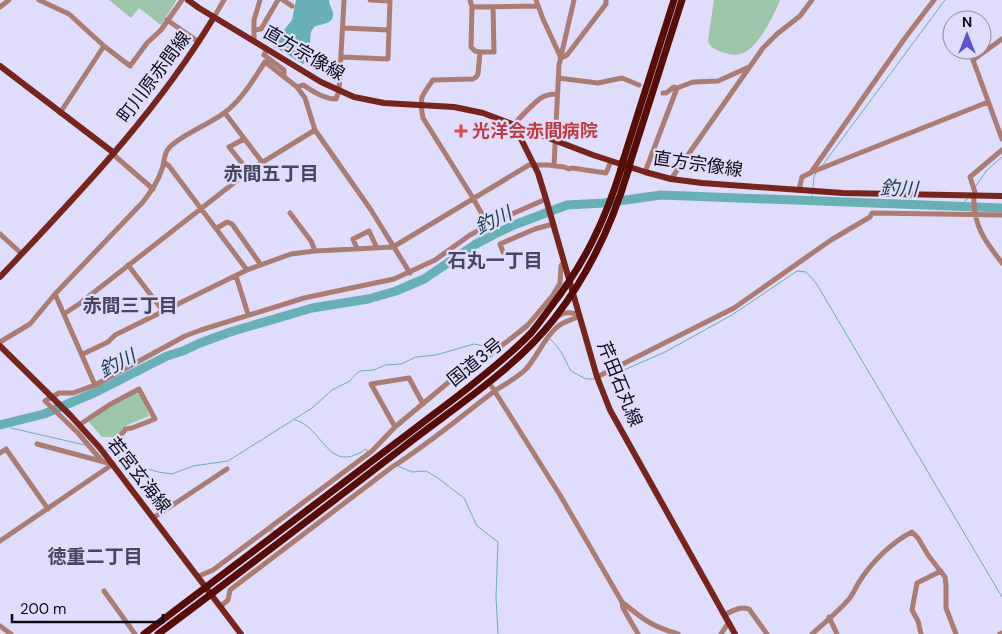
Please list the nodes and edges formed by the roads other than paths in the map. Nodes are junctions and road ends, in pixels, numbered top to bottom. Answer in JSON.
{"nodes":[{"id":1,"x":9,"y":0,"type":"edge"},
{"id":2,"x":39,"y":0,"type":"edge"},
{"id":3,"x":182,"y":0,"type":"edge"},
{"id":4,"x":188,"y":0,"type":"edge"},
{"id":5,"x":224,"y":0,"type":"edge"},
{"id":6,"x":260,"y":0,"type":"edge"},
{"id":7,"x":278,"y":0,"type":"edge"},
{"id":8,"x":283,"y":0,"type":"edge"},
{"id":9,"x":344,"y":0,"type":"edge"},
{"id":10,"x":370,"y":0,"type":"edge"},
{"id":11,"x":390,"y":0,"type":"edge"},
{"id":12,"x":470,"y":0,"type":"edge"},
{"id":13,"x":491,"y":0,"type":"edge"},
{"id":14,"x":536,"y":0,"type":"edge"},
{"id":15,"x":574,"y":0,"type":"edge"},
{"id":16,"x":606,"y":0,"type":"edge"},
{"id":17,"x":674,"y":0,"type":"edge"},
{"id":18,"x":682,"y":0,"type":"edge"},
{"id":19,"x":812,"y":0,"type":"edge"},
{"id":20,"x":934,"y":0,"type":"edge"},
{"id":21,"x":292,"y":6,"type":"dead end"},
{"id":22,"x":538,"y":6,"type":"junction"},
{"id":23,"x":472,"y":7,"type":"junction"},
{"id":24,"x":492,"y":7,"type":"junction"},
{"id":25,"x":0,"y":8,"type":"edge"},
{"id":26,"x":214,"y":17,"type":"junction"},
{"id":27,"x":167,"y":20,"type":"junction"},
{"id":28,"x":343,"y":28,"type":"junction"},
{"id":29,"x":254,"y":30,"type":"junction"},
{"id":30,"x":389,"y":30,"type":"junction"},
{"id":31,"x":1002,"y":39,"type":"edge"},
{"id":32,"x":254,"y":41,"type":"junction"},
{"id":33,"x":199,"y":42,"type":"junction"},
{"id":34,"x":104,"y":46,"type":"junction"},
{"id":35,"x":267,"y":49,"type":"junction"},
{"id":36,"x":480,"y":52,"type":"junction"},
{"id":37,"x":342,"y":57,"type":"junction"},
{"id":38,"x":561,"y":58,"type":"junction"},
{"id":39,"x":0,"y":66,"type":"edge"},
{"id":40,"x":750,"y":67,"type":"junction"},
{"id":41,"x":284,"y":76,"type":"junction"},
{"id":42,"x":558,"y":78,"type":"junction"},
{"id":43,"x":640,"y":85,"type":"dead end"},
{"id":44,"x":297,"y":86,"type":"junction"},
{"id":45,"x":677,"y":88,"type":"junction"},
{"id":46,"x":340,"y":91,"type":"junction"},
{"id":47,"x":663,"y":93,"type":"dead end"},
{"id":48,"x":557,"y":94,"type":"junction"},
{"id":49,"x":988,"y":102,"type":"junction"},
{"id":50,"x":421,"y":106,"type":"junction"},
{"id":51,"x":60,"y":113,"type":"junction"},
{"id":52,"x":225,"y":113,"type":"junction"},
{"id":53,"x":514,"y":125,"type":"junction"},
{"id":54,"x":524,"y":128,"type":"junction"},
{"id":55,"x":315,"y":130,"type":"junction"},
{"id":56,"x":244,"y":139,"type":"junction"},
{"id":57,"x":1002,"y":139,"type":"edge"},
{"id":58,"x":555,"y":140,"type":"junction"},
{"id":59,"x":1002,"y":150,"type":"edge"},
{"id":60,"x":114,"y":153,"type":"junction"},
{"id":61,"x":611,"y":161,"type":"junction"},
{"id":62,"x":164,"y":162,"type":"junction"},
{"id":63,"x":262,"y":162,"type":"junction"},
{"id":64,"x":534,"y":165,"type":"junction"},
{"id":65,"x":554,"y":166,"type":"junction"},
{"id":66,"x":626,"y":166,"type":"junction"},
{"id":67,"x":249,"y":172,"type":"junction"},
{"id":68,"x":645,"y":172,"type":"junction"},
{"id":69,"x":812,"y":172,"type":"junction"},
{"id":70,"x":671,"y":179,"type":"junction"},
{"id":71,"x":153,"y":189,"type":"junction"},
{"id":72,"x":799,"y":190,"type":"junction"},
{"id":73,"x":1002,"y":196,"type":"edge"},
{"id":74,"x":974,"y":197,"type":"junction"},
{"id":75,"x":473,"y":198,"type":"junction"},
{"id":76,"x":547,"y":200,"type":"junction"},
{"id":77,"x":202,"y":208,"type":"junction"},
{"id":78,"x":290,"y":213,"type":"dead end"},
{"id":79,"x":974,"y":214,"type":"junction"},
{"id":80,"x":1002,"y":215,"type":"edge"},
{"id":81,"x":553,"y":224,"type":"junction"},
{"id":82,"x":488,"y":225,"type":"junction"},
{"id":83,"x":217,"y":228,"type":"junction"},
{"id":84,"x":0,"y":234,"type":"edge"},
{"id":85,"x":393,"y":247,"type":"junction"},
{"id":86,"x":378,"y":248,"type":"junction"},
{"id":87,"x":357,"y":249,"type":"junction"},
{"id":88,"x":315,"y":251,"type":"junction"},
{"id":89,"x":502,"y":252,"type":"dead end"},
{"id":90,"x":22,"y":254,"type":"junction"},
{"id":91,"x":564,"y":262,"type":"junction"},
{"id":92,"x":1002,"y":263,"type":"edge"},
{"id":93,"x":128,"y":265,"type":"junction"},
{"id":94,"x":262,"y":265,"type":"junction"},
{"id":95,"x":247,"y":270,"type":"junction"},
{"id":96,"x":410,"y":273,"type":"junction"},
{"id":97,"x":236,"y":276,"type":"junction"},
{"id":98,"x":0,"y":277,"type":"edge"},
{"id":99,"x":570,"y":282,"type":"junction"},
{"id":100,"x":573,"y":292,"type":"junction"},
{"id":101,"x":55,"y":294,"type":"junction"},
{"id":102,"x":163,"y":311,"type":"junction"},
{"id":103,"x":64,"y":314,"type":"junction"},
{"id":104,"x":248,"y":314,"type":"junction"},
{"id":105,"x":579,"y":316,"type":"junction"},
{"id":106,"x":554,"y":319,"type":"junction"},
{"id":107,"x":0,"y":344,"type":"edge"},
{"id":108,"x":83,"y":354,"type":"junction"},
{"id":109,"x":478,"y":364,"type":"junction"},
{"id":110,"x":482,"y":372,"type":"dead end"},
{"id":111,"x":597,"y":377,"type":"junction"},
{"id":112,"x":95,"y":385,"type":"junction"},
{"id":113,"x":494,"y":389,"type":"junction"},
{"id":114,"x":51,"y":399,"type":"junction"},
{"id":115,"x":424,"y":404,"type":"junction"},
{"id":116,"x":68,"y":418,"type":"junction"},
{"id":117,"x":79,"y":425,"type":"junction"},
{"id":118,"x":394,"y":427,"type":"junction"},
{"id":119,"x":112,"y":443,"type":"dead end"},
{"id":120,"x":37,"y":444,"type":"dead end"},
{"id":121,"x":0,"y":453,"type":"edge"},
{"id":122,"x":389,"y":453,"type":"junction"},
{"id":123,"x":102,"y":461,"type":"junction"},
{"id":124,"x":111,"y":462,"type":"junction"},
{"id":125,"x":227,"y":469,"type":"dead end"},
{"id":126,"x":362,"y":473,"type":"junction"},
{"id":127,"x":48,"y":509,"type":"junction"},
{"id":128,"x":153,"y":518,"type":"junction"},
{"id":129,"x":0,"y":541,"type":"edge"},
{"id":130,"x":941,"y":571,"type":"junction"},
{"id":131,"x":199,"y":576,"type":"junction"},
{"id":132,"x":206,"y":586,"type":"junction"},
{"id":133,"x":104,"y":591,"type":"dead end"},
{"id":134,"x":212,"y":594,"type":"junction"},
{"id":135,"x":622,"y":602,"type":"junction"},
{"id":136,"x":221,"y":606,"type":"junction"},
{"id":137,"x":724,"y":615,"type":"junction"},
{"id":138,"x":829,"y":617,"type":"junction"},
{"id":139,"x":728,"y":622,"type":"junction"},
{"id":140,"x":0,"y":626,"type":"edge"},
{"id":141,"x":11,"y":634,"type":"edge"},
{"id":142,"x":135,"y":634,"type":"edge"},
{"id":143,"x":144,"y":634,"type":"edge"},
{"id":144,"x":158,"y":634,"type":"edge"},
{"id":145,"x":241,"y":634,"type":"edge"},
{"id":146,"x":638,"y":634,"type":"edge"},
{"id":147,"x":678,"y":634,"type":"edge"},
{"id":148,"x":721,"y":634,"type":"edge"},
{"id":149,"x":735,"y":634,"type":"edge"},
{"id":150,"x":767,"y":634,"type":"edge"},
{"id":151,"x":812,"y":634,"type":"edge"},
{"id":152,"x":837,"y":634,"type":"edge"},
{"id":153,"x":921,"y":634,"type":"edge"},
{"id":154,"x":956,"y":634,"type":"edge"}],
"edges":[{"from":1,"to":25,"type":"street"},
{"from":2,"to":34,"type":"street"},
{"from":3,"to":27,"type":"street"},
{"from":4,"to":26,"type":"main road","name":"直方宗像線"},
{"from":5,"to":26,"type":"street"},
{"from":6,"to":29,"type":"street"},
{"from":7,"to":29,"type":"street"},
{"from":8,"to":21,"type":"street"},
{"from":9,"to":28,"type":"street"},
{"from":10,"to":11,"type":"street"},
{"from":11,"to":30,"type":"street"},
{"from":12,"to":23,"type":"street"},
{"from":13,"to":24,"type":"street"},
{"from":14,"to":22,"type":"street"},
{"from":15,"to":38,"type":"street"},
{"from":16,"to":38,"type":"street"},
{"from":17,"to":66,"type":"highway","name":"国道3号"},
{"from":18,"to":66,"type":"highway","name":"国道3号"},
{"from":19,"to":40,"type":"street"},
{"from":20,"to":69,"type":"street"},
{"from":22,"to":24,"type":"street"},
{"from":22,"to":38,"type":"street"},
{"from":23,"to":24,"type":"street"},
{"from":23,"to":36,"type":"street"},
{"from":24,"to":36,"type":"street"},
{"from":26,"to":32,"type":"main road","name":"直方宗像線"},
{"from":26,"to":33,"type":"main road","name":"町川原赤間線"},
{"from":27,"to":33,"type":"street"},
{"from":27,"to":34,"type":"street"},
{"from":28,"to":30,"type":"street"},
{"from":28,"to":37,"type":"street"},
{"from":29,"to":32,"type":"street"},
{"from":30,"to":37,"type":"street"},
{"from":31,"to":49,"type":"street"},
{"from":32,"to":35,"type":"main road","name":"直方宗像線"},
{"from":33,"to":60,"type":"main road","name":"町川原赤間線"},
{"from":34,"to":51,"type":"street"},
{"from":35,"to":41,"type":"street"},
{"from":35,"to":46,"type":"main road","name":"直方宗像線"},
{"from":36,"to":50,"type":"street"},
{"from":37,"to":46,"type":"street"},
{"from":38,"to":42,"type":"street"},
{"from":39,"to":51,"type":"main road"},
{"from":40,"to":45,"type":"street"},
{"from":40,"to":70,"type":"street"},
{"from":41,"to":44,"type":"street"},
{"from":41,"to":52,"type":"street"},
{"from":42,"to":43,"type":"street"},
{"from":42,"to":48,"type":"street"},
{"from":44,"to":46,"type":"street"},
{"from":44,"to":55,"type":"street"},
{"from":45,"to":47,"type":"street"},
{"from":45,"to":68,"type":"street"},
{"from":46,"to":50,"type":"main road","name":"直方宗像線"},
{"from":48,"to":53,"type":"street"},
{"from":48,"to":58,"type":"street"},
{"from":49,"to":57,"type":"street"},
{"from":49,"to":69,"type":"street"},
{"from":50,"to":53,"type":"main road","name":"直方宗像線"},
{"from":50,"to":75,"type":"street"},
{"from":51,"to":60,"type":"main road"},
{"from":52,"to":56,"type":"street"},
{"from":52,"to":62,"type":"street"},
{"from":53,"to":54,"type":"main road","name":"直方宗像線"},
{"from":54,"to":58,"type":"main road","name":"直方宗像線"},
{"from":54,"to":64,"type":"main road","name":"芹田石丸線"},
{"from":55,"to":63,"type":"street"},
{"from":55,"to":85,"type":"street"},
{"from":56,"to":63,"type":"street"},
{"from":56,"to":67,"type":"street"},
{"from":58,"to":61,"type":"main road","name":"直方宗像線"},
{"from":58,"to":65,"type":"street"},
{"from":59,"to":74,"type":"street"},
{"from":60,"to":71,"type":"street"},
{"from":60,"to":90,"type":"main road"},
{"from":61,"to":65,"type":"street"},
{"from":61,"to":68,"type":"main road","name":"直方宗像線"},
{"from":62,"to":71,"type":"street"},
{"from":62,"to":77,"type":"street"},
{"from":63,"to":67,"type":"street"},
{"from":64,"to":65,"type":"street"},
{"from":64,"to":75,"type":"street"},
{"from":64,"to":76,"type":"main road","name":"芹田石丸線"},
{"from":66,"to":99,"type":"highway","name":"国道3号"},
{"from":66,"to":100,"type":"highway","name":"国道3号"},
{"from":67,"to":77,"type":"street"},
{"from":68,"to":70,"type":"main road","name":"直方宗像線"},
{"from":69,"to":72,"type":"street"},
{"from":70,"to":72,"type":"main road","name":"直方宗像線"},
{"from":71,"to":101,"type":"street"},
{"from":72,"to":74,"type":"main road","name":"直方宗像線"},
{"from":73,"to":74,"type":"main road","name":"直方宗像線"},
{"from":74,"to":79,"type":"street"},
{"from":75,"to":82,"type":"street"},
{"from":75,"to":85,"type":"street"},
{"from":76,"to":81,"type":"main road","name":"芹田石丸線"},
{"from":76,"to":82,"type":"street"},
{"from":77,"to":83,"type":"street"},
{"from":77,"to":93,"type":"street"},
{"from":78,"to":88,"type":"street"},
{"from":79,"to":80,"type":"street"},
{"from":79,"to":92,"type":"street"},
{"from":79,"to":111,"type":"street"},
{"from":81,"to":89,"type":"street"},
{"from":81,"to":91,"type":"main road","name":"芹田石丸線"},
{"from":82,"to":96,"type":"street"},
{"from":83,"to":94,"type":"street"},
{"from":83,"to":95,"type":"street"},
{"from":84,"to":90,"type":"street"},
{"from":85,"to":86,"type":"street"},
{"from":85,"to":96,"type":"street"},
{"from":86,"to":87,"type":"street"},
{"from":86,"to":87,"type":"street"},
{"from":87,"to":88,"type":"street"},
{"from":88,"to":94,"type":"street"},
{"from":90,"to":98,"type":"main road"},
{"from":91,"to":99,"type":"main road","name":"芹田石丸線"},
{"from":91,"to":109,"type":"street"},
{"from":93,"to":102,"type":"street"},
{"from":93,"to":103,"type":"street"},
{"from":94,"to":95,"type":"street"},
{"from":95,"to":97,"type":"street"},
{"from":96,"to":104,"type":"street"},
{"from":97,"to":102,"type":"street"},
{"from":97,"to":104,"type":"street"},
{"from":99,"to":100,"type":"main road","name":"芹田石丸線"},
{"from":99,"to":122,"type":"highway","name":"国道3号"},
{"from":100,"to":105,"type":"main road","name":"芹田石丸線"},
{"from":100,"to":106,"type":"highway","name":"国道3号"},
{"from":101,"to":103,"type":"street"},
{"from":101,"to":107,"type":"street"},
{"from":102,"to":108,"type":"street"},
{"from":103,"to":108,"type":"street"},
{"from":104,"to":112,"type":"street"},
{"from":105,"to":106,"type":"street"},
{"from":105,"to":111,"type":"main road","name":"芹田石丸線"},
{"from":105,"to":113,"type":"street"},
{"from":106,"to":122,"type":"highway","name":"国道3号"},
{"from":107,"to":114,"type":"main road","name":"若宮玄海線"},
{"from":108,"to":112,"type":"street"},
{"from":109,"to":110,"type":"street"},
{"from":109,"to":115,"type":"street"},
{"from":111,"to":137,"type":"main road","name":"芹田石丸線"},
{"from":112,"to":114,"type":"street"},
{"from":113,"to":135,"type":"street"},
{"from":113,"to":136,"type":"street"},
{"from":114,"to":116,"type":"main road","name":"若宮玄海線"},
{"from":115,"to":118,"type":"street"},
{"from":115,"to":118,"type":"street"},
{"from":116,"to":117,"type":"main road","name":"若宮玄海線"},
{"from":116,"to":123,"type":"street"},
{"from":117,"to":119,"type":"street"},
{"from":117,"to":124,"type":"main road","name":"若宮玄海線"},
{"from":118,"to":131,"type":"street"},
{"from":120,"to":123,"type":"street"},
{"from":121,"to":127,"type":"street"},
{"from":122,"to":126,"type":"highway","name":"国道3号"},
{"from":123,"to":124,"type":"street"},
{"from":124,"to":127,"type":"street"},
{"from":124,"to":128,"type":"main road","name":"若宮玄海線"},
{"from":125,"to":128,"type":"street"},
{"from":126,"to":132,"type":"highway","name":"国道3号"},
{"from":126,"to":134,"type":"highway","name":"国道3号"},
{"from":127,"to":129,"type":"street"},
{"from":128,"to":131,"type":"main road","name":"若宮玄海線"},
{"from":130,"to":138,"type":"street"},
{"from":130,"to":153,"type":"street"},
{"from":130,"to":154,"type":"street"},
{"from":131,"to":132,"type":"main road","name":"若宮玄海線"},
{"from":132,"to":134,"type":"main road","name":"若宮玄海線"},
{"from":132,"to":143,"type":"highway","name":"国道3号"},
{"from":133,"to":142,"type":"street"},
{"from":134,"to":136,"type":"main road","name":"若宮玄海線"},
{"from":134,"to":144,"type":"highway","name":"国道3号"},
{"from":135,"to":146,"type":"street"},
{"from":135,"to":147,"type":"street"},
{"from":136,"to":145,"type":"main road","name":"若宮玄海線"},
{"from":137,"to":139,"type":"main road","name":"芹田石丸線"},
{"from":137,"to":150,"type":"street"},
{"from":138,"to":151,"type":"street"},
{"from":138,"to":152,"type":"street"},
{"from":139,"to":148,"type":"street"},
{"from":139,"to":149,"type":"main road","name":"芹田石丸線"},
{"from":140,"to":141,"type":"street"}]}
